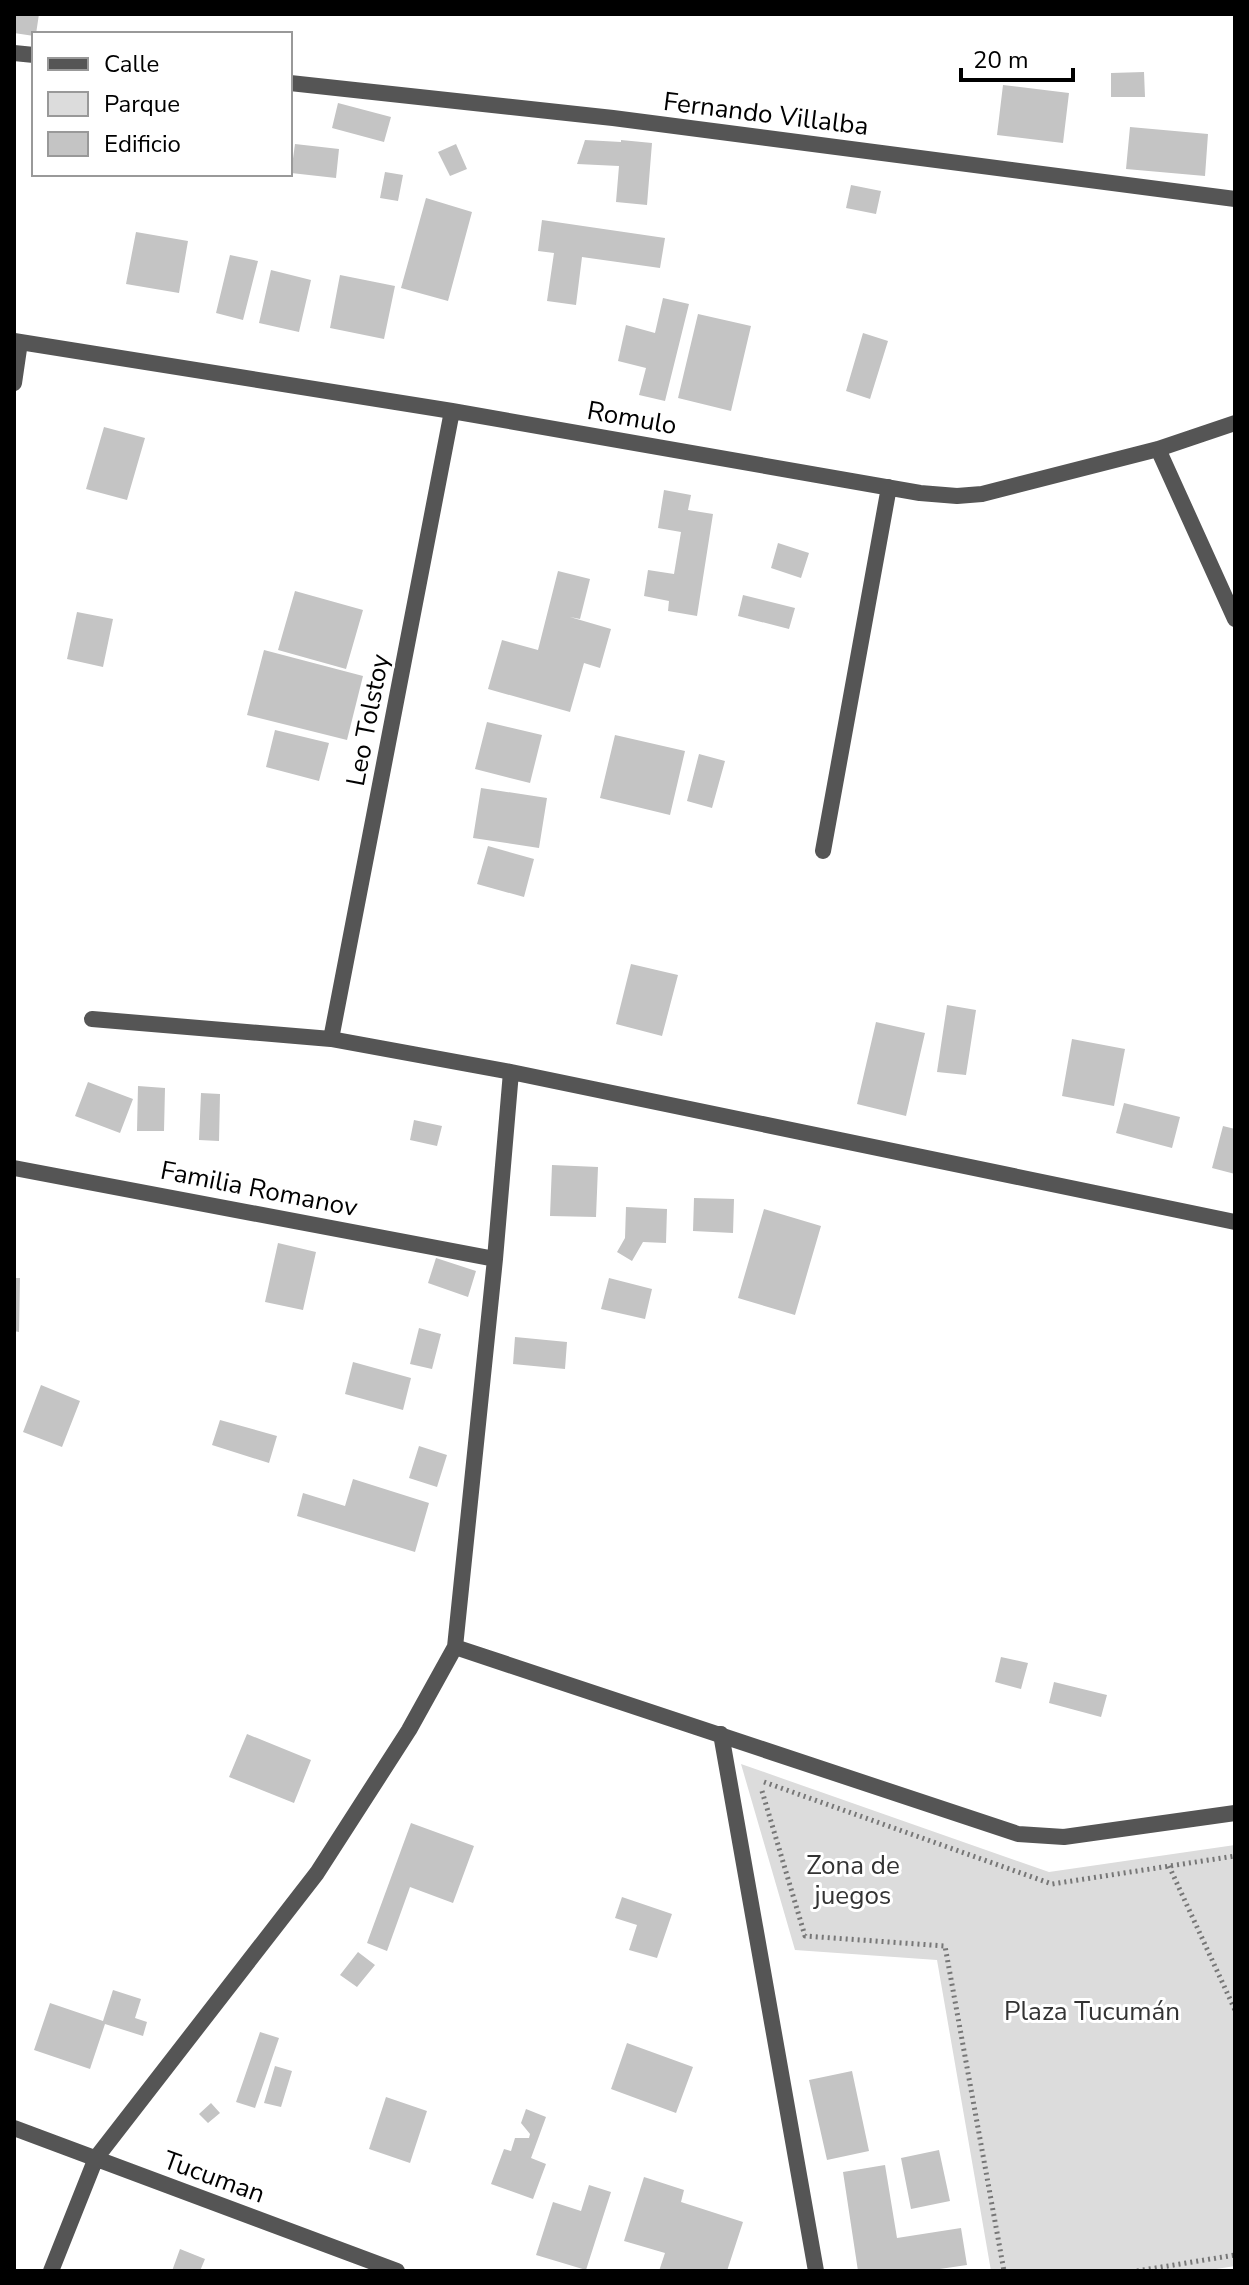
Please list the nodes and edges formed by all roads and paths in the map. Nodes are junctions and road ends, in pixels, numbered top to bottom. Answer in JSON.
{"nodes":[{"id":1,"x":292,"y":83,"type":"edge"},
{"id":2,"x":1235,"y":199,"type":"edge"},
{"id":3,"x":17,"y":342,"type":"edge"},
{"id":4,"x":14,"y":383,"type":"edge"},
{"id":5,"x":452,"y":411,"type":"junction"},
{"id":6,"x":1235,"y":423,"type":"edge"},
{"id":7,"x":1158,"y":449,"type":"junction"},
{"id":8,"x":889,"y":487,"type":"junction"},
{"id":9,"x":1235,"y":619,"type":"edge"},
{"id":10,"x":823,"y":851,"type":"dead end"},
{"id":11,"x":92,"y":1019,"type":"dead end"},
{"id":12,"x":331,"y":1039,"type":"junction"},
{"id":13,"x":511,"y":1072,"type":"junction"},
{"id":14,"x":14,"y":1168,"type":"edge"},
{"id":15,"x":1235,"y":1222,"type":"edge"},
{"id":16,"x":495,"y":1259,"type":"junction"},
{"id":17,"x":455,"y":1647,"type":"junction"},
{"id":18,"x":721,"y":1734,"type":"junction"},
{"id":19,"x":1235,"y":1813,"type":"edge"},
{"id":20,"x":1235,"y":1856,"type":"edge"},
{"id":21,"x":1169,"y":1866,"type":"junction"},
{"id":22,"x":1235,"y":2010,"type":"edge"},
{"id":23,"x":14,"y":2128,"type":"edge"},
{"id":24,"x":96,"y":2158,"type":"junction"},
{"id":25,"x":1235,"y":2255,"type":"edge"},
{"id":26,"x":51,"y":2271,"type":"edge"},
{"id":27,"x":397,"y":2271,"type":"edge"},
{"id":28,"x":816,"y":2271,"type":"edge"},
{"id":29,"x":1004,"y":2271,"type":"edge"},
{"id":30,"x":1137,"y":2271,"type":"edge"}],
"edges":[{"from":1,"to":2,"type":"street","name":"Fernando Villalba"},
{"from":3,"to":4,"type":"street"},
{"from":3,"to":5,"type":"street","name":"Romulo"},
{"from":5,"to":8,"type":"street","name":"Romulo"},
{"from":5,"to":12,"type":"street","name":"Leo Tolstoy"},
{"from":6,"to":7,"type":"street","name":"Romulo"},
{"from":7,"to":8,"type":"street","name":"Romulo"},
{"from":7,"to":9,"type":"street"},
{"from":8,"to":10,"type":"street"},
{"from":11,"to":12,"type":"street"},
{"from":12,"to":13,"type":"street"},
{"from":13,"to":15,"type":"street"},
{"from":13,"to":16,"type":"street"},
{"from":14,"to":16,"type":"street","name":"Familia Romanov"},
{"from":16,"to":17,"type":"street"},
{"from":17,"to":18,"type":"street"},
{"from":17,"to":24,"type":"street"},
{"from":18,"to":19,"type":"street"},
{"from":18,"to":28,"type":"street"},
{"from":20,"to":21,"type":"path"},
{"from":21,"to":22,"type":"path"},
{"from":21,"to":29,"type":"path"},
{"from":23,"to":24,"type":"street","name":"Tucuman"},
{"from":24,"to":26,"type":"street"},
{"from":24,"to":27,"type":"street","name":"Tucuman"},
{"from":25,"to":30,"type":"path"}]}
